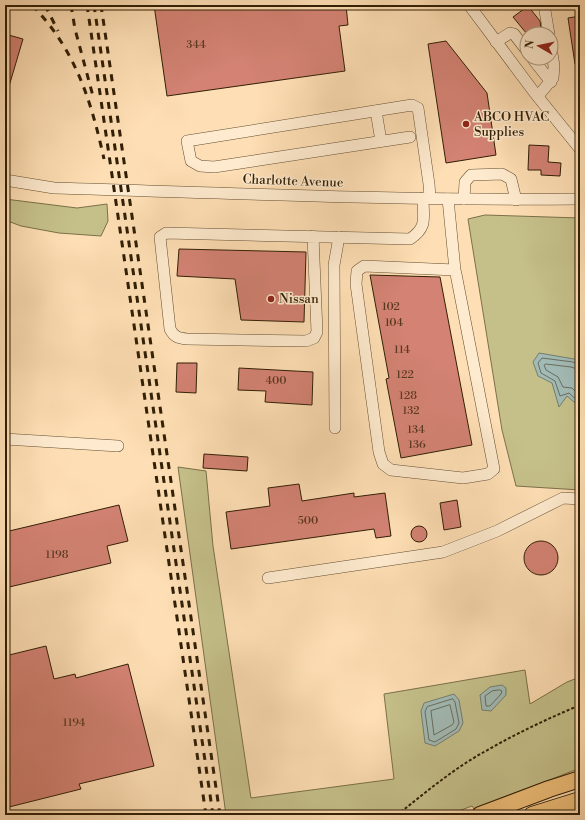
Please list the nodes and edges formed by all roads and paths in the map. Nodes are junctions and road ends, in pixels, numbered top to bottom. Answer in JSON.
{"nodes":[{"id":1,"x":469,"y":5,"type":"edge"},
{"id":2,"x":544,"y":5,"type":"edge"},
{"id":3,"x":548,"y":26,"type":"edge"},
{"id":4,"x":519,"y":41,"type":"edge"},
{"id":5,"x":496,"y":42,"type":"junction"},
{"id":6,"x":538,"y":66,"type":"edge"},
{"id":7,"x":554,"y":66,"type":"edge"},
{"id":8,"x":551,"y":82,"type":"junction"},
{"id":9,"x":538,"y":96,"type":"junction"},
{"id":10,"x":376,"y":111,"type":"junction"},
{"id":11,"x":410,"y":137,"type":"dead end"},
{"id":12,"x":381,"y":141,"type":"junction"},
{"id":13,"x":580,"y":149,"type":"edge"},
{"id":14,"x":5,"y":180,"type":"edge"},
{"id":15,"x":427,"y":198,"type":"junction"},
{"id":16,"x":448,"y":199,"type":"junction"},
{"id":17,"x":464,"y":199,"type":"junction"},
{"id":18,"x":580,"y":199,"type":"edge"},
{"id":19,"x":516,"y":200,"type":"junction"},
{"id":20,"x":313,"y":236,"type":"junction"},
{"id":21,"x":339,"y":237,"type":"junction"},
{"id":22,"x":455,"y":270,"type":"junction"},
{"id":23,"x":335,"y":428,"type":"dead end"},
{"id":24,"x":5,"y":439,"type":"edge"},
{"id":25,"x":118,"y":446,"type":"dead end"},
{"id":26,"x":580,"y":499,"type":"edge"},
{"id":27,"x":268,"y":578,"type":"dead end"},
{"id":28,"x":580,"y":705,"type":"edge"},
{"id":29,"x":580,"y":779,"type":"edge"},
{"id":30,"x":580,"y":800,"type":"edge"},
{"id":31,"x":397,"y":815,"type":"edge"},
{"id":32,"x":480,"y":815,"type":"edge"},
{"id":33,"x":532,"y":815,"type":"edge"}],
"edges":[{"from":1,"to":5,"type":"street"},
{"from":2,"to":3,"type":"street"},
{"from":4,"to":5,"type":"street"},
{"from":5,"to":9,"type":"street"},
{"from":6,"to":8,"type":"street"},
{"from":7,"to":8,"type":"street"},
{"from":8,"to":9,"type":"street"},
{"from":9,"to":13,"type":"street"},
{"from":10,"to":12,"type":"street"},
{"from":10,"to":12,"type":"street"},
{"from":10,"to":15,"type":"street"},
{"from":11,"to":12,"type":"street"},
{"from":14,"to":15,"type":"street","name":"Charlotte Avenue"},
{"from":15,"to":16,"type":"street","name":"Charlotte Avenue"},
{"from":15,"to":21,"type":"street"},
{"from":16,"to":17,"type":"street","name":"Charlotte Avenue"},
{"from":16,"to":22,"type":"street"},
{"from":17,"to":19,"type":"street","name":"Charlotte Avenue"},
{"from":17,"to":19,"type":"street"},
{"from":18,"to":19,"type":"street","name":"Charlotte Avenue"},
{"from":20,"to":20,"type":"street"},
{"from":20,"to":21,"type":"street"},
{"from":21,"to":23,"type":"street"},
{"from":22,"to":22,"type":"street"},
{"from":24,"to":25,"type":"street"},
{"from":26,"to":27,"type":"street"},
{"from":28,"to":31,"type":"path"},
{"from":29,"to":32,"type":"highway"},
{"from":30,"to":33,"type":"highway"}]}
